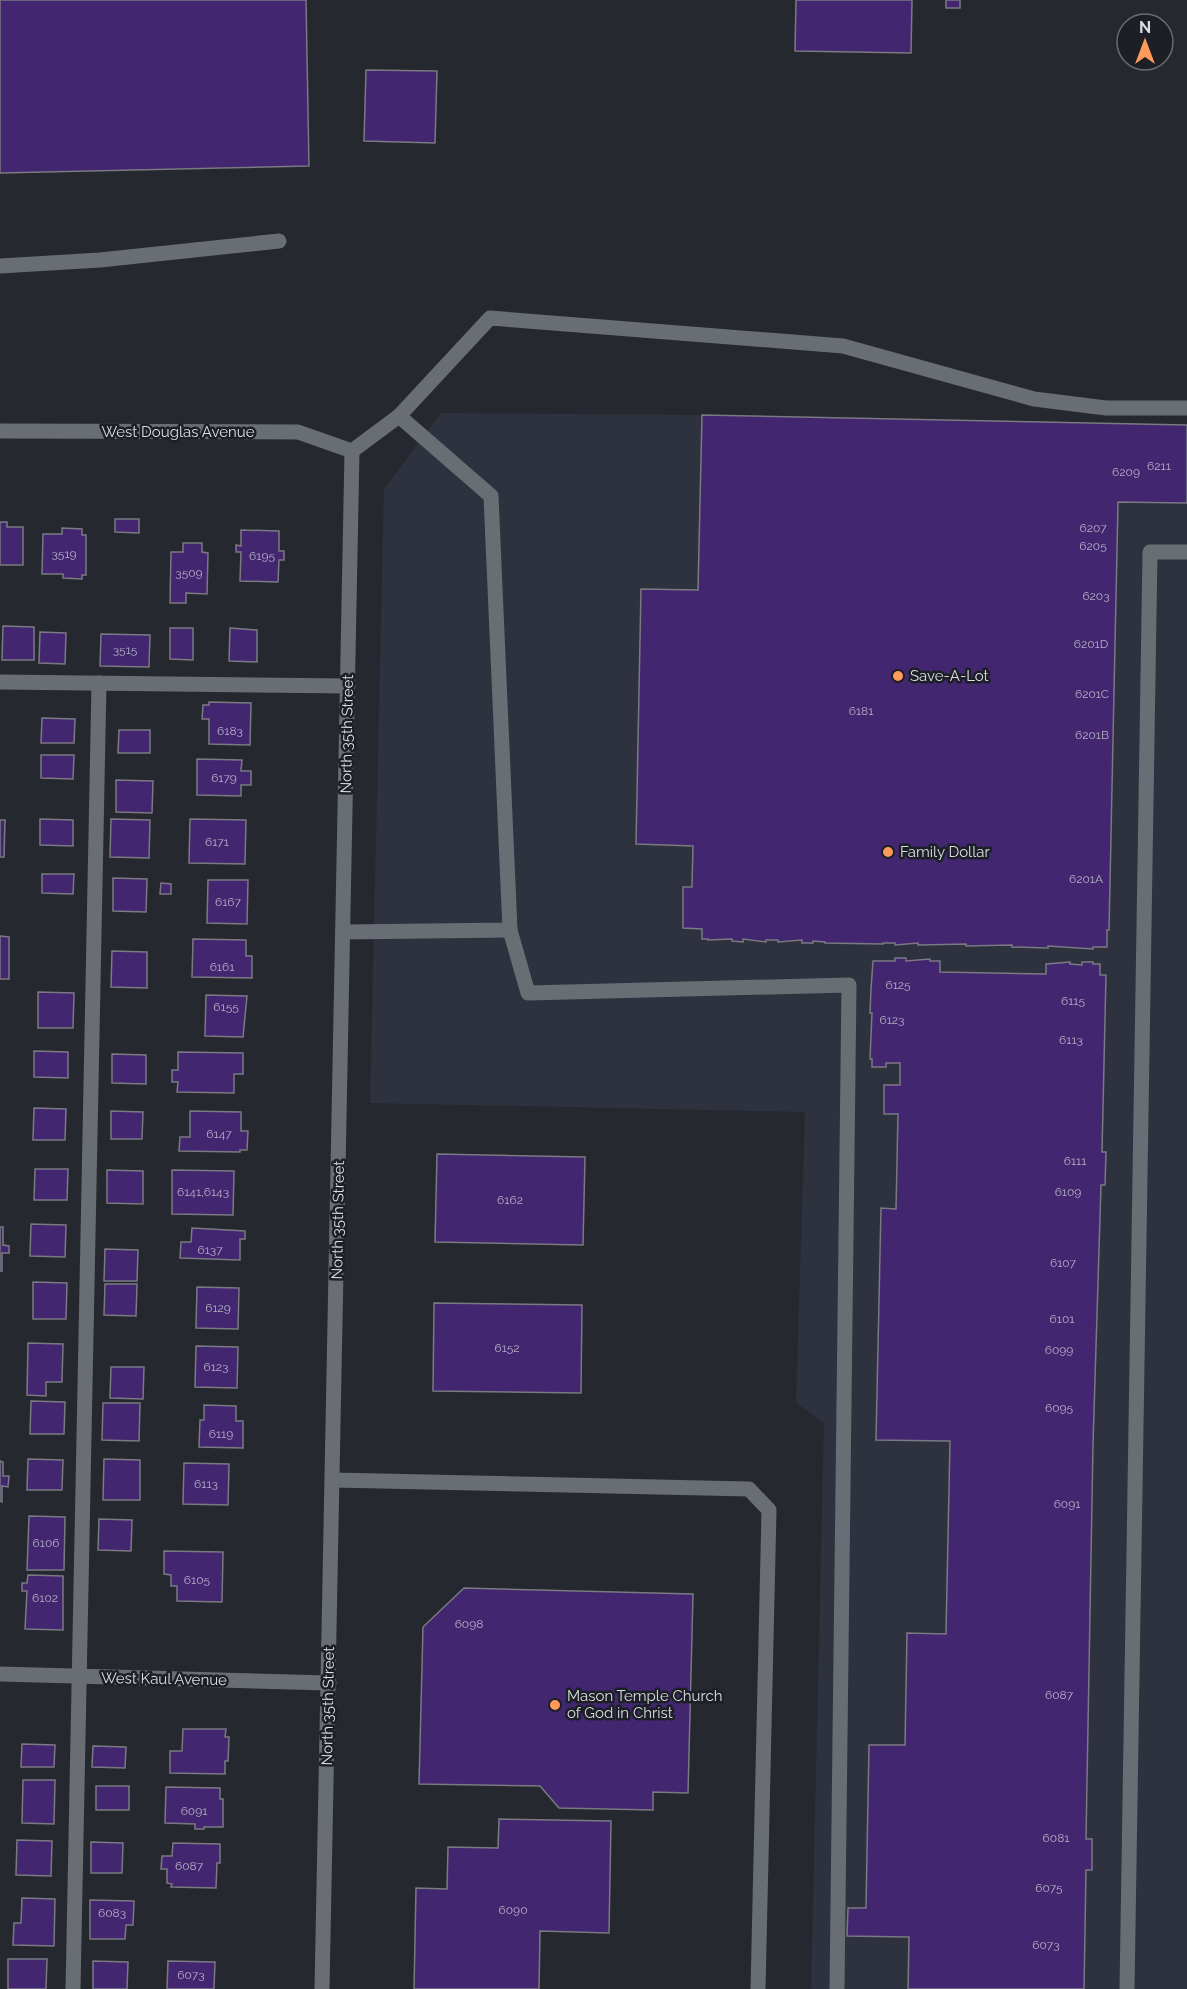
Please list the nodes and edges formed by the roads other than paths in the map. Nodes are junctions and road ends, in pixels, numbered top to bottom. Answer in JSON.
{"nodes":[{"id":1,"x":279,"y":241,"type":"dead end"},
{"id":2,"x":0,"y":266,"type":"edge"},
{"id":3,"x":1187,"y":408,"type":"edge"},
{"id":4,"x":399,"y":416,"type":"junction"},
{"id":5,"x":0,"y":431,"type":"edge"},
{"id":6,"x":352,"y":451,"type":"junction"},
{"id":7,"x":1187,"y":552,"type":"edge"},
{"id":8,"x":0,"y":682,"type":"edge"},
{"id":9,"x":99,"y":683,"type":"junction"},
{"id":10,"x":348,"y":686,"type":"junction"},
{"id":11,"x":510,"y":930,"type":"junction"},
{"id":12,"x":343,"y":932,"type":"junction"},
{"id":13,"x":333,"y":1480,"type":"junction"},
{"id":14,"x":0,"y":1674,"type":"edge"},
{"id":15,"x":80,"y":1676,"type":"junction"},
{"id":16,"x":329,"y":1683,"type":"junction"},
{"id":17,"x":73,"y":1989,"type":"edge"},
{"id":18,"x":322,"y":1989,"type":"edge"},
{"id":19,"x":758,"y":1989,"type":"edge"},
{"id":20,"x":837,"y":1989,"type":"edge"},
{"id":21,"x":1127,"y":1989,"type":"edge"}],
"edges":[{"from":1,"to":2,"type":"street"},
{"from":3,"to":4,"type":"street"},
{"from":4,"to":6,"type":"street"},
{"from":4,"to":11,"type":"street"},
{"from":5,"to":6,"type":"street","name":"West Douglas Avenue"},
{"from":6,"to":10,"type":"street","name":"North 35th Street"},
{"from":7,"to":21,"type":"street"},
{"from":8,"to":9,"type":"street"},
{"from":9,"to":10,"type":"street"},
{"from":9,"to":15,"type":"street"},
{"from":10,"to":12,"type":"street","name":"North 35th Street"},
{"from":11,"to":12,"type":"street"},
{"from":11,"to":20,"type":"street"},
{"from":12,"to":13,"type":"street","name":"North 35th Street"},
{"from":13,"to":16,"type":"street","name":"North 35th Street"},
{"from":13,"to":19,"type":"street"},
{"from":14,"to":15,"type":"street","name":"West Kaul Avenue"},
{"from":15,"to":16,"type":"street","name":"West Kaul Avenue"},
{"from":15,"to":17,"type":"street"},
{"from":16,"to":18,"type":"street","name":"North 35th Street"}]}
